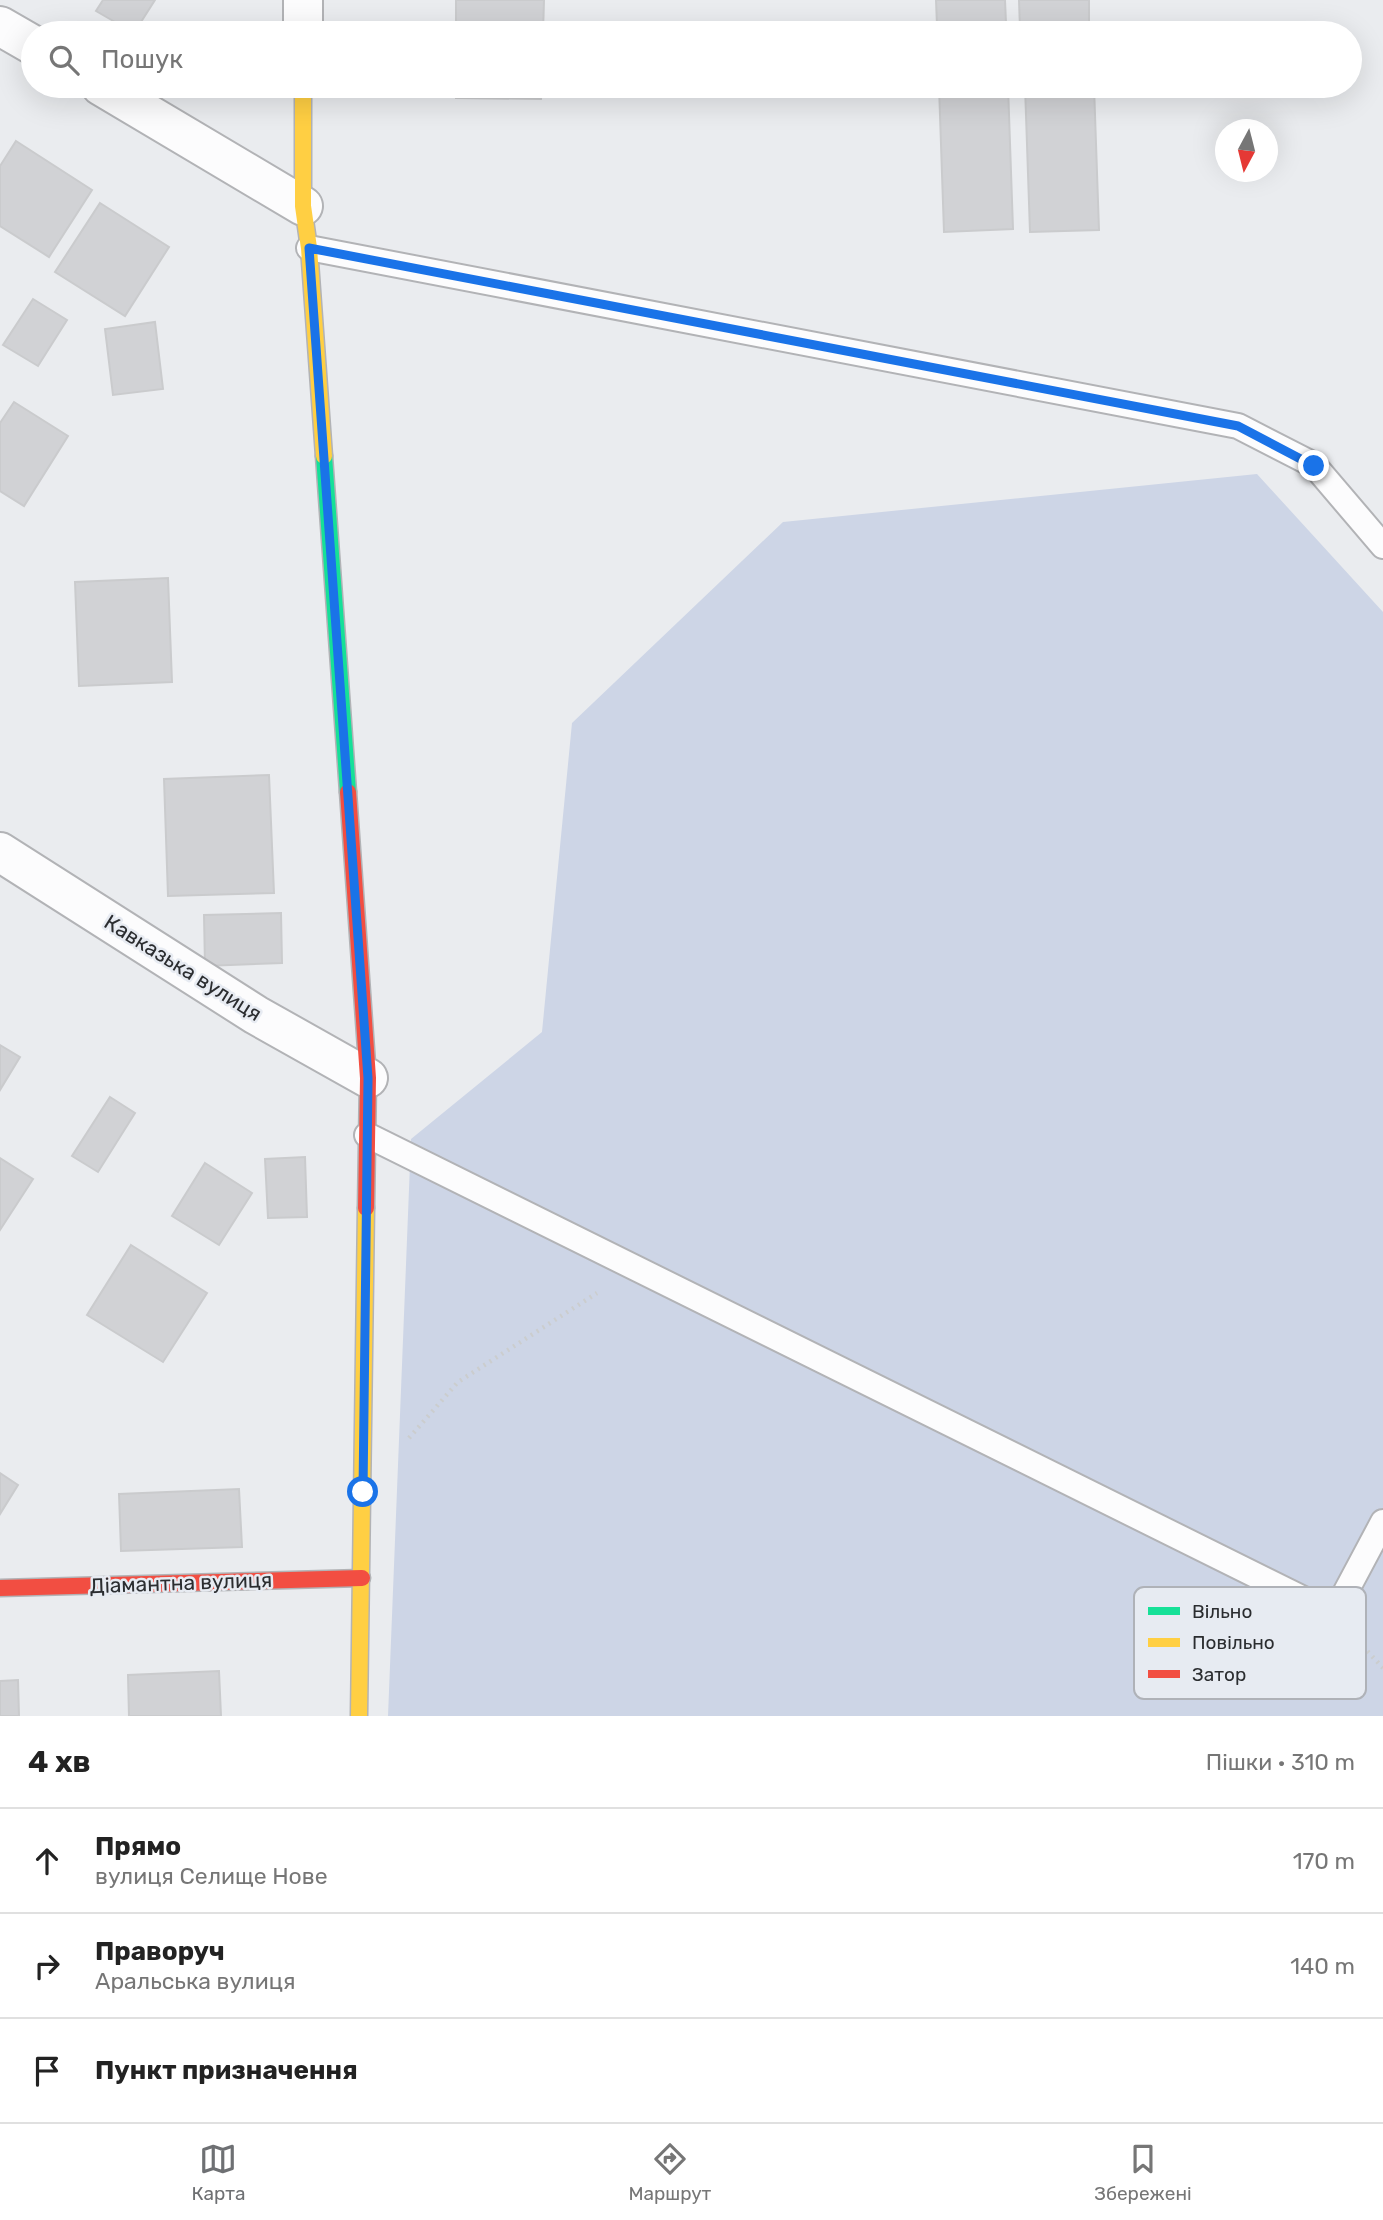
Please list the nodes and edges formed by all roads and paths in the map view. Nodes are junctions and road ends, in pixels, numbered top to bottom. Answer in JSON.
{"nodes":[{"id":1,"x":303,"y":0,"type":"edge"},
{"id":2,"x":303,"y":21,"type":"edge"},
{"id":3,"x":0,"y":26,"type":"edge"},
{"id":4,"x":21,"y":39,"type":"edge"},
{"id":5,"x":121,"y":98,"type":"edge"},
{"id":6,"x":303,"y":98,"type":"edge"},
{"id":7,"x":303,"y":206,"type":"junction"},
{"id":8,"x":309,"y":248,"type":"junction"},
{"id":9,"x":1383,"y":546,"type":"edge"},
{"id":10,"x":0,"y":852,"type":"edge"},
{"id":11,"x":368,"y":1078,"type":"junction"},
{"id":12,"x":367,"y":1135,"type":"junction"},
{"id":13,"x":636,"y":1268,"type":"junction"},
{"id":14,"x":363,"y":1492,"type":"junction"},
{"id":15,"x":1383,"y":1521,"type":"edge"},
{"id":16,"x":362,"y":1578,"type":"junction"},
{"id":17,"x":1280,"y":1587,"type":"edge"},
{"id":18,"x":1348,"y":1587,"type":"edge"},
{"id":19,"x":0,"y":1588,"type":"edge"},
{"id":20,"x":359,"y":1716,"type":"edge"}],
"edges":[{"from":1,"to":2,"type":"street"},
{"from":3,"to":4,"type":"street"},
{"from":5,"to":7,"type":"street"},
{"from":6,"to":7,"type":"street"},
{"from":7,"to":8,"type":"street"},
{"from":8,"to":9,"type":"lane"},
{"from":8,"to":11,"type":"street"},
{"from":10,"to":11,"type":"street","name":"Кавказька вулиця"},
{"from":11,"to":12,"type":"street"},
{"from":12,"to":13,"type":"lane"},
{"from":12,"to":14,"type":"street"},
{"from":13,"to":14,"type":"path"},
{"from":13,"to":17,"type":"lane"},
{"from":14,"to":16,"type":"street"},
{"from":15,"to":18,"type":"lane"},
{"from":16,"to":19,"type":"street","name":"Діамантна вулиця"},
{"from":16,"to":20,"type":"street"}]}
